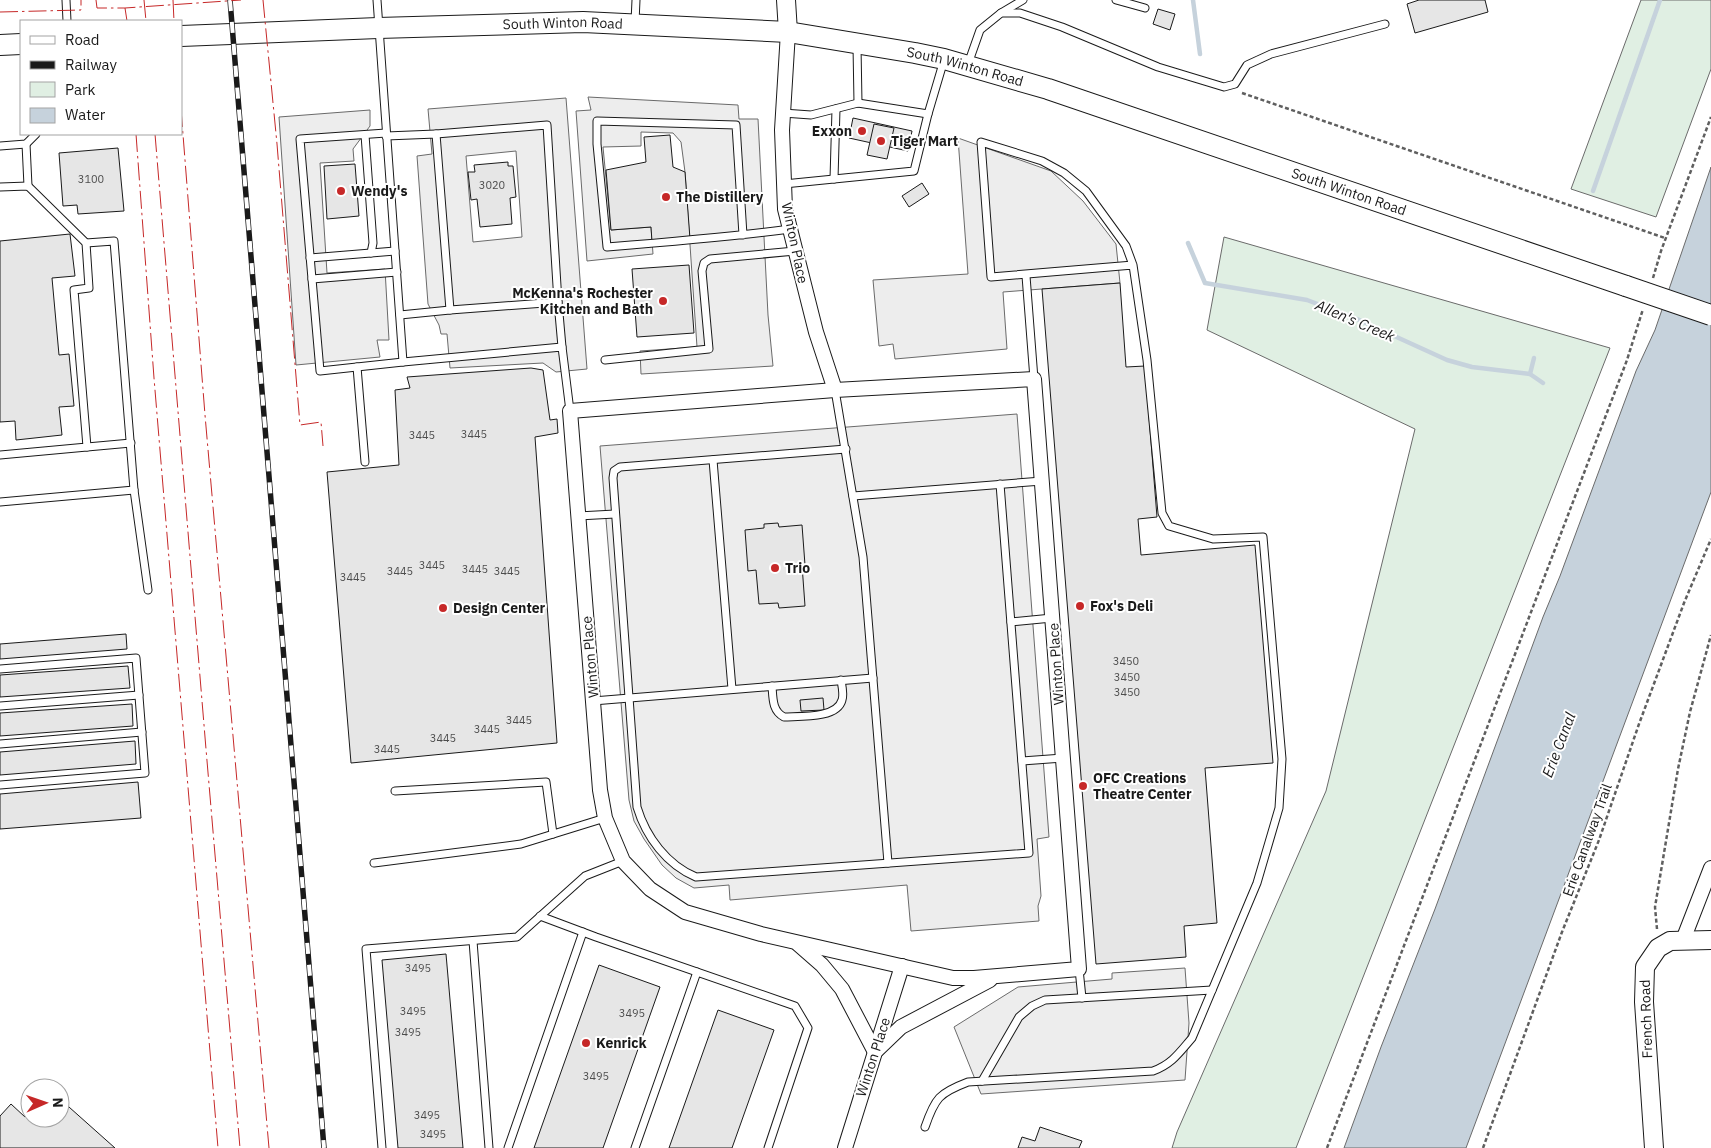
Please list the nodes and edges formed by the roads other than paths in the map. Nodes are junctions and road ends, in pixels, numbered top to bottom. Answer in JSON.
{"nodes":[{"id":1,"x":66,"y":0,"type":"edge"},
{"id":2,"x":377,"y":0,"type":"edge"},
{"id":3,"x":636,"y":0,"type":"edge"},
{"id":4,"x":786,"y":0,"type":"edge"},
{"id":5,"x":1023,"y":0,"type":"edge"},
{"id":6,"x":1116,"y":0,"type":"edge"},
{"id":7,"x":1145,"y":8,"type":"dead end"},
{"id":8,"x":1001,"y":13,"type":"junction"},
{"id":9,"x":67,"y":20,"type":"edge"},
{"id":10,"x":1385,"y":24,"type":"dead end"},
{"id":11,"x":636,"y":25,"type":"junction"},
{"id":12,"x":378,"y":28,"type":"junction"},
{"id":13,"x":788,"y":32,"type":"junction"},
{"id":14,"x":182,"y":36,"type":"edge"},
{"id":15,"x":857,"y":43,"type":"junction"},
{"id":16,"x":20,"y":44,"type":"edge"},
{"id":17,"x":0,"y":45,"type":"edge"},
{"id":18,"x":944,"y":59,"type":"junction"},
{"id":19,"x":967,"y":66,"type":"junction"},
{"id":20,"x":858,"y":103,"type":"junction"},
{"id":21,"x":836,"y":108,"type":"junction"},
{"id":22,"x":783,"y":113,"type":"junction"},
{"id":23,"x":928,"y":114,"type":"junction"},
{"id":24,"x":436,"y":134,"type":"junction"},
{"id":25,"x":35,"y":135,"type":"edge"},
{"id":26,"x":364,"y":135,"type":"junction"},
{"id":27,"x":386,"y":135,"type":"junction"},
{"id":28,"x":26,"y":144,"type":"junction"},
{"id":29,"x":0,"y":146,"type":"edge"},
{"id":30,"x":834,"y":179,"type":"junction"},
{"id":31,"x":784,"y":184,"type":"junction"},
{"id":32,"x":28,"y":186,"type":"junction"},
{"id":33,"x":0,"y":187,"type":"edge"},
{"id":34,"x":790,"y":229,"type":"junction"},
{"id":35,"x":743,"y":235,"type":"junction"},
{"id":36,"x":86,"y":243,"type":"junction"},
{"id":37,"x":395,"y":251,"type":"junction"},
{"id":38,"x":795,"y":251,"type":"junction"},
{"id":39,"x":371,"y":253,"type":"junction"},
{"id":40,"x":310,"y":258,"type":"junction"},
{"id":41,"x":1133,"y":265,"type":"junction"},
{"id":42,"x":397,"y":272,"type":"junction"},
{"id":43,"x":1026,"y":276,"type":"junction"},
{"id":44,"x":312,"y":279,"type":"junction"},
{"id":45,"x":558,"y":302,"type":"junction"},
{"id":46,"x":450,"y":310,"type":"junction"},
{"id":47,"x":400,"y":315,"type":"junction"},
{"id":48,"x":1711,"y":315,"type":"edge"},
{"id":49,"x":562,"y":347,"type":"junction"},
{"id":50,"x":605,"y":360,"type":"dead end"},
{"id":51,"x":403,"y":362,"type":"junction"},
{"id":52,"x":357,"y":367,"type":"junction"},
{"id":53,"x":1034,"y":379,"type":"junction"},
{"id":54,"x":836,"y":390,"type":"junction"},
{"id":55,"x":570,"y":411,"type":"junction"},
{"id":56,"x":131,"y":443,"type":"junction"},
{"id":57,"x":87,"y":447,"type":"junction"},
{"id":58,"x":846,"y":449,"type":"junction"},
{"id":59,"x":0,"y":455,"type":"edge"},
{"id":60,"x":713,"y":460,"type":"junction"},
{"id":61,"x":365,"y":462,"type":"dead end"},
{"id":62,"x":1042,"y":481,"type":"junction"},
{"id":63,"x":1000,"y":484,"type":"junction"},
{"id":64,"x":134,"y":490,"type":"junction"},
{"id":65,"x":853,"y":496,"type":"junction"},
{"id":66,"x":0,"y":502,"type":"edge"},
{"id":67,"x":615,"y":514,"type":"junction"},
{"id":68,"x":578,"y":516,"type":"junction"},
{"id":69,"x":148,"y":590,"type":"dead end"},
{"id":70,"x":1052,"y":618,"type":"junction"},
{"id":71,"x":1011,"y":622,"type":"junction"},
{"id":72,"x":0,"y":669,"type":"edge"},
{"id":73,"x":873,"y":678,"type":"junction"},
{"id":74,"x":841,"y":680,"type":"junction"},
{"id":75,"x":772,"y":686,"type":"junction"},
{"id":76,"x":732,"y":689,"type":"junction"},
{"id":77,"x":139,"y":695,"type":"junction"},
{"id":78,"x":628,"y":698,"type":"junction"},
{"id":79,"x":593,"y":701,"type":"junction"},
{"id":80,"x":0,"y":706,"type":"edge"},
{"id":81,"x":142,"y":732,"type":"junction"},
{"id":82,"x":0,"y":744,"type":"edge"},
{"id":83,"x":1063,"y":758,"type":"junction"},
{"id":84,"x":1022,"y":761,"type":"junction"},
{"id":85,"x":0,"y":785,"type":"edge"},
{"id":86,"x":395,"y":791,"type":"dead end"},
{"id":87,"x":605,"y":818,"type":"junction"},
{"id":88,"x":553,"y":834,"type":"junction"},
{"id":89,"x":623,"y":861,"type":"junction"},
{"id":90,"x":374,"y":863,"type":"dead end"},
{"id":91,"x":888,"y":863,"type":"junction"},
{"id":92,"x":1711,"y":868,"type":"edge"},
{"id":93,"x":540,"y":916,"type":"junction"},
{"id":94,"x":583,"y":932,"type":"junction"},
{"id":95,"x":1683,"y":940,"type":"junction"},
{"id":96,"x":1711,"y":940,"type":"edge"},
{"id":97,"x":473,"y":941,"type":"junction"},
{"id":98,"x":796,"y":942,"type":"junction"},
{"id":99,"x":902,"y":966,"type":"junction"},
{"id":100,"x":1079,"y":969,"type":"junction"},
{"id":101,"x":696,"y":972,"type":"junction"},
{"id":102,"x":1000,"y":975,"type":"junction"},
{"id":103,"x":1212,"y":990,"type":"junction"},
{"id":104,"x":1082,"y":998,"type":"junction"},
{"id":105,"x":875,"y":1052,"type":"junction"},
{"id":106,"x":982,"y":1081,"type":"junction"},
{"id":107,"x":925,"y":1127,"type":"dead end"},
{"id":108,"x":382,"y":1148,"type":"edge"},
{"id":109,"x":489,"y":1148,"type":"edge"},
{"id":110,"x":508,"y":1148,"type":"edge"},
{"id":111,"x":635,"y":1148,"type":"edge"},
{"id":112,"x":768,"y":1148,"type":"edge"},
{"id":113,"x":845,"y":1148,"type":"edge"},
{"id":114,"x":1654,"y":1148,"type":"edge"}],
"edges":[{"from":1,"to":9,"type":"lane"},
{"from":2,"to":12,"type":"lane"},
{"from":3,"to":11,"type":"lane"},
{"from":4,"to":13,"type":"street"},
{"from":5,"to":8,"type":"lane"},
{"from":6,"to":7,"type":"lane"},
{"from":8,"to":10,"type":"lane"},
{"from":8,"to":19,"type":"lane"},
{"from":11,"to":12,"type":"main road","name":"South Winton Road"},
{"from":11,"to":13,"type":"main road","name":"South Winton Road"},
{"from":12,"to":14,"type":"main road","name":"South Winton Road"},
{"from":12,"to":27,"type":"lane"},
{"from":13,"to":15,"type":"main road","name":"South Winton Road"},
{"from":13,"to":22,"type":"street","name":"Winton Place"},
{"from":15,"to":18,"type":"main road","name":"South Winton Road"},
{"from":15,"to":20,"type":"lane"},
{"from":16,"to":17,"type":"main road"},
{"from":18,"to":19,"type":"main road","name":"South Winton Road"},
{"from":18,"to":23,"type":"lane"},
{"from":19,"to":48,"type":"main road","name":"South Winton Road","bridge":true},
{"from":20,"to":21,"type":"lane"},
{"from":20,"to":23,"type":"lane"},
{"from":21,"to":22,"type":"lane"},
{"from":21,"to":30,"type":"lane"},
{"from":22,"to":31,"type":"street","name":"Winton Place"},
{"from":23,"to":30,"type":"lane"},
{"from":24,"to":27,"type":"lane"},
{"from":24,"to":45,"type":"lane"},
{"from":24,"to":46,"type":"lane"},
{"from":25,"to":28,"type":"lane"},
{"from":26,"to":27,"type":"lane"},
{"from":26,"to":39,"type":"lane"},
{"from":26,"to":40,"type":"lane"},
{"from":27,"to":37,"type":"lane"},
{"from":28,"to":29,"type":"lane"},
{"from":28,"to":32,"type":"lane"},
{"from":30,"to":31,"type":"lane"},
{"from":31,"to":34,"type":"street","name":"Winton Place"},
{"from":32,"to":33,"type":"lane"},
{"from":32,"to":36,"type":"lane"},
{"from":34,"to":35,"type":"lane"},
{"from":34,"to":38,"type":"street","name":"Winton Place"},
{"from":35,"to":35,"type":"lane"},
{"from":36,"to":56,"type":"lane"},
{"from":36,"to":57,"type":"lane"},
{"from":37,"to":39,"type":"lane"},
{"from":37,"to":42,"type":"lane"},
{"from":38,"to":50,"type":"lane"},
{"from":38,"to":54,"type":"street","name":"Winton Place"},
{"from":39,"to":40,"type":"lane"},
{"from":40,"to":44,"type":"lane"},
{"from":41,"to":43,"type":"lane"},
{"from":41,"to":43,"type":"lane"},
{"from":41,"to":103,"type":"lane"},
{"from":42,"to":44,"type":"lane"},
{"from":42,"to":47,"type":"lane"},
{"from":43,"to":53,"type":"lane"},
{"from":44,"to":52,"type":"lane"},
{"from":45,"to":46,"type":"lane"},
{"from":45,"to":49,"type":"lane"},
{"from":46,"to":47,"type":"lane"},
{"from":47,"to":51,"type":"lane"},
{"from":49,"to":51,"type":"lane"},
{"from":49,"to":55,"type":"lane"},
{"from":51,"to":52,"type":"lane"},
{"from":52,"to":61,"type":"lane"},
{"from":53,"to":54,"type":"street"},
{"from":53,"to":62,"type":"street","name":"Winton Place"},
{"from":54,"to":55,"type":"street"},
{"from":54,"to":58,"type":"lane"},
{"from":55,"to":68,"type":"street","name":"Winton Place"},
{"from":56,"to":57,"type":"lane"},
{"from":56,"to":64,"type":"lane"},
{"from":57,"to":59,"type":"lane"},
{"from":58,"to":60,"type":"lane"},
{"from":58,"to":65,"type":"lane"},
{"from":60,"to":67,"type":"lane"},
{"from":60,"to":76,"type":"lane"},
{"from":62,"to":63,"type":"lane"},
{"from":62,"to":70,"type":"street","name":"Winton Place"},
{"from":63,"to":65,"type":"lane"},
{"from":63,"to":71,"type":"lane"},
{"from":64,"to":66,"type":"lane"},
{"from":64,"to":69,"type":"lane"},
{"from":65,"to":73,"type":"lane"},
{"from":67,"to":68,"type":"lane"},
{"from":67,"to":78,"type":"lane"},
{"from":68,"to":79,"type":"street","name":"Winton Place"},
{"from":70,"to":71,"type":"lane"},
{"from":70,"to":83,"type":"street","name":"Winton Place"},
{"from":71,"to":84,"type":"lane"},
{"from":72,"to":77,"type":"lane"},
{"from":73,"to":74,"type":"lane"},
{"from":73,"to":91,"type":"lane"},
{"from":74,"to":75,"type":"lane"},
{"from":74,"to":75,"type":"lane"},
{"from":75,"to":76,"type":"lane"},
{"from":76,"to":78,"type":"lane"},
{"from":77,"to":80,"type":"lane"},
{"from":77,"to":81,"type":"lane"},
{"from":78,"to":79,"type":"lane"},
{"from":78,"to":91,"type":"lane"},
{"from":79,"to":87,"type":"street","name":"Winton Place"},
{"from":81,"to":82,"type":"lane"},
{"from":81,"to":85,"type":"lane"},
{"from":83,"to":84,"type":"lane"},
{"from":83,"to":100,"type":"street","name":"Winton Place"},
{"from":84,"to":91,"type":"lane"},
{"from":86,"to":88,"type":"lane"},
{"from":87,"to":88,"type":"lane"},
{"from":87,"to":89,"type":"street","name":"Winton Place"},
{"from":88,"to":90,"type":"lane"},
{"from":89,"to":93,"type":"lane"},
{"from":89,"to":98,"type":"street","name":"Winton Place"},
{"from":92,"to":95,"type":"street"},
{"from":93,"to":94,"type":"lane"},
{"from":93,"to":97,"type":"lane"},
{"from":94,"to":101,"type":"lane"},
{"from":94,"to":110,"type":"lane"},
{"from":95,"to":96,"type":"street"},
{"from":95,"to":114,"type":"street","name":"French Road"},
{"from":97,"to":108,"type":"lane"},
{"from":97,"to":109,"type":"lane"},
{"from":98,"to":99,"type":"street","name":"Winton Place"},
{"from":98,"to":105,"type":"street"},
{"from":99,"to":102,"type":"street","name":"Winton Place"},
{"from":99,"to":105,"type":"street","name":"Winton Place"},
{"from":100,"to":102,"type":"street","name":"Winton Place"},
{"from":100,"to":104,"type":"lane"},
{"from":101,"to":111,"type":"lane"},
{"from":101,"to":112,"type":"lane"},
{"from":102,"to":105,"type":"street"},
{"from":103,"to":104,"type":"lane"},
{"from":103,"to":106,"type":"lane"},
{"from":104,"to":106,"type":"lane"},
{"from":105,"to":113,"type":"street","name":"Winton Place"},
{"from":106,"to":107,"type":"lane"}]}
